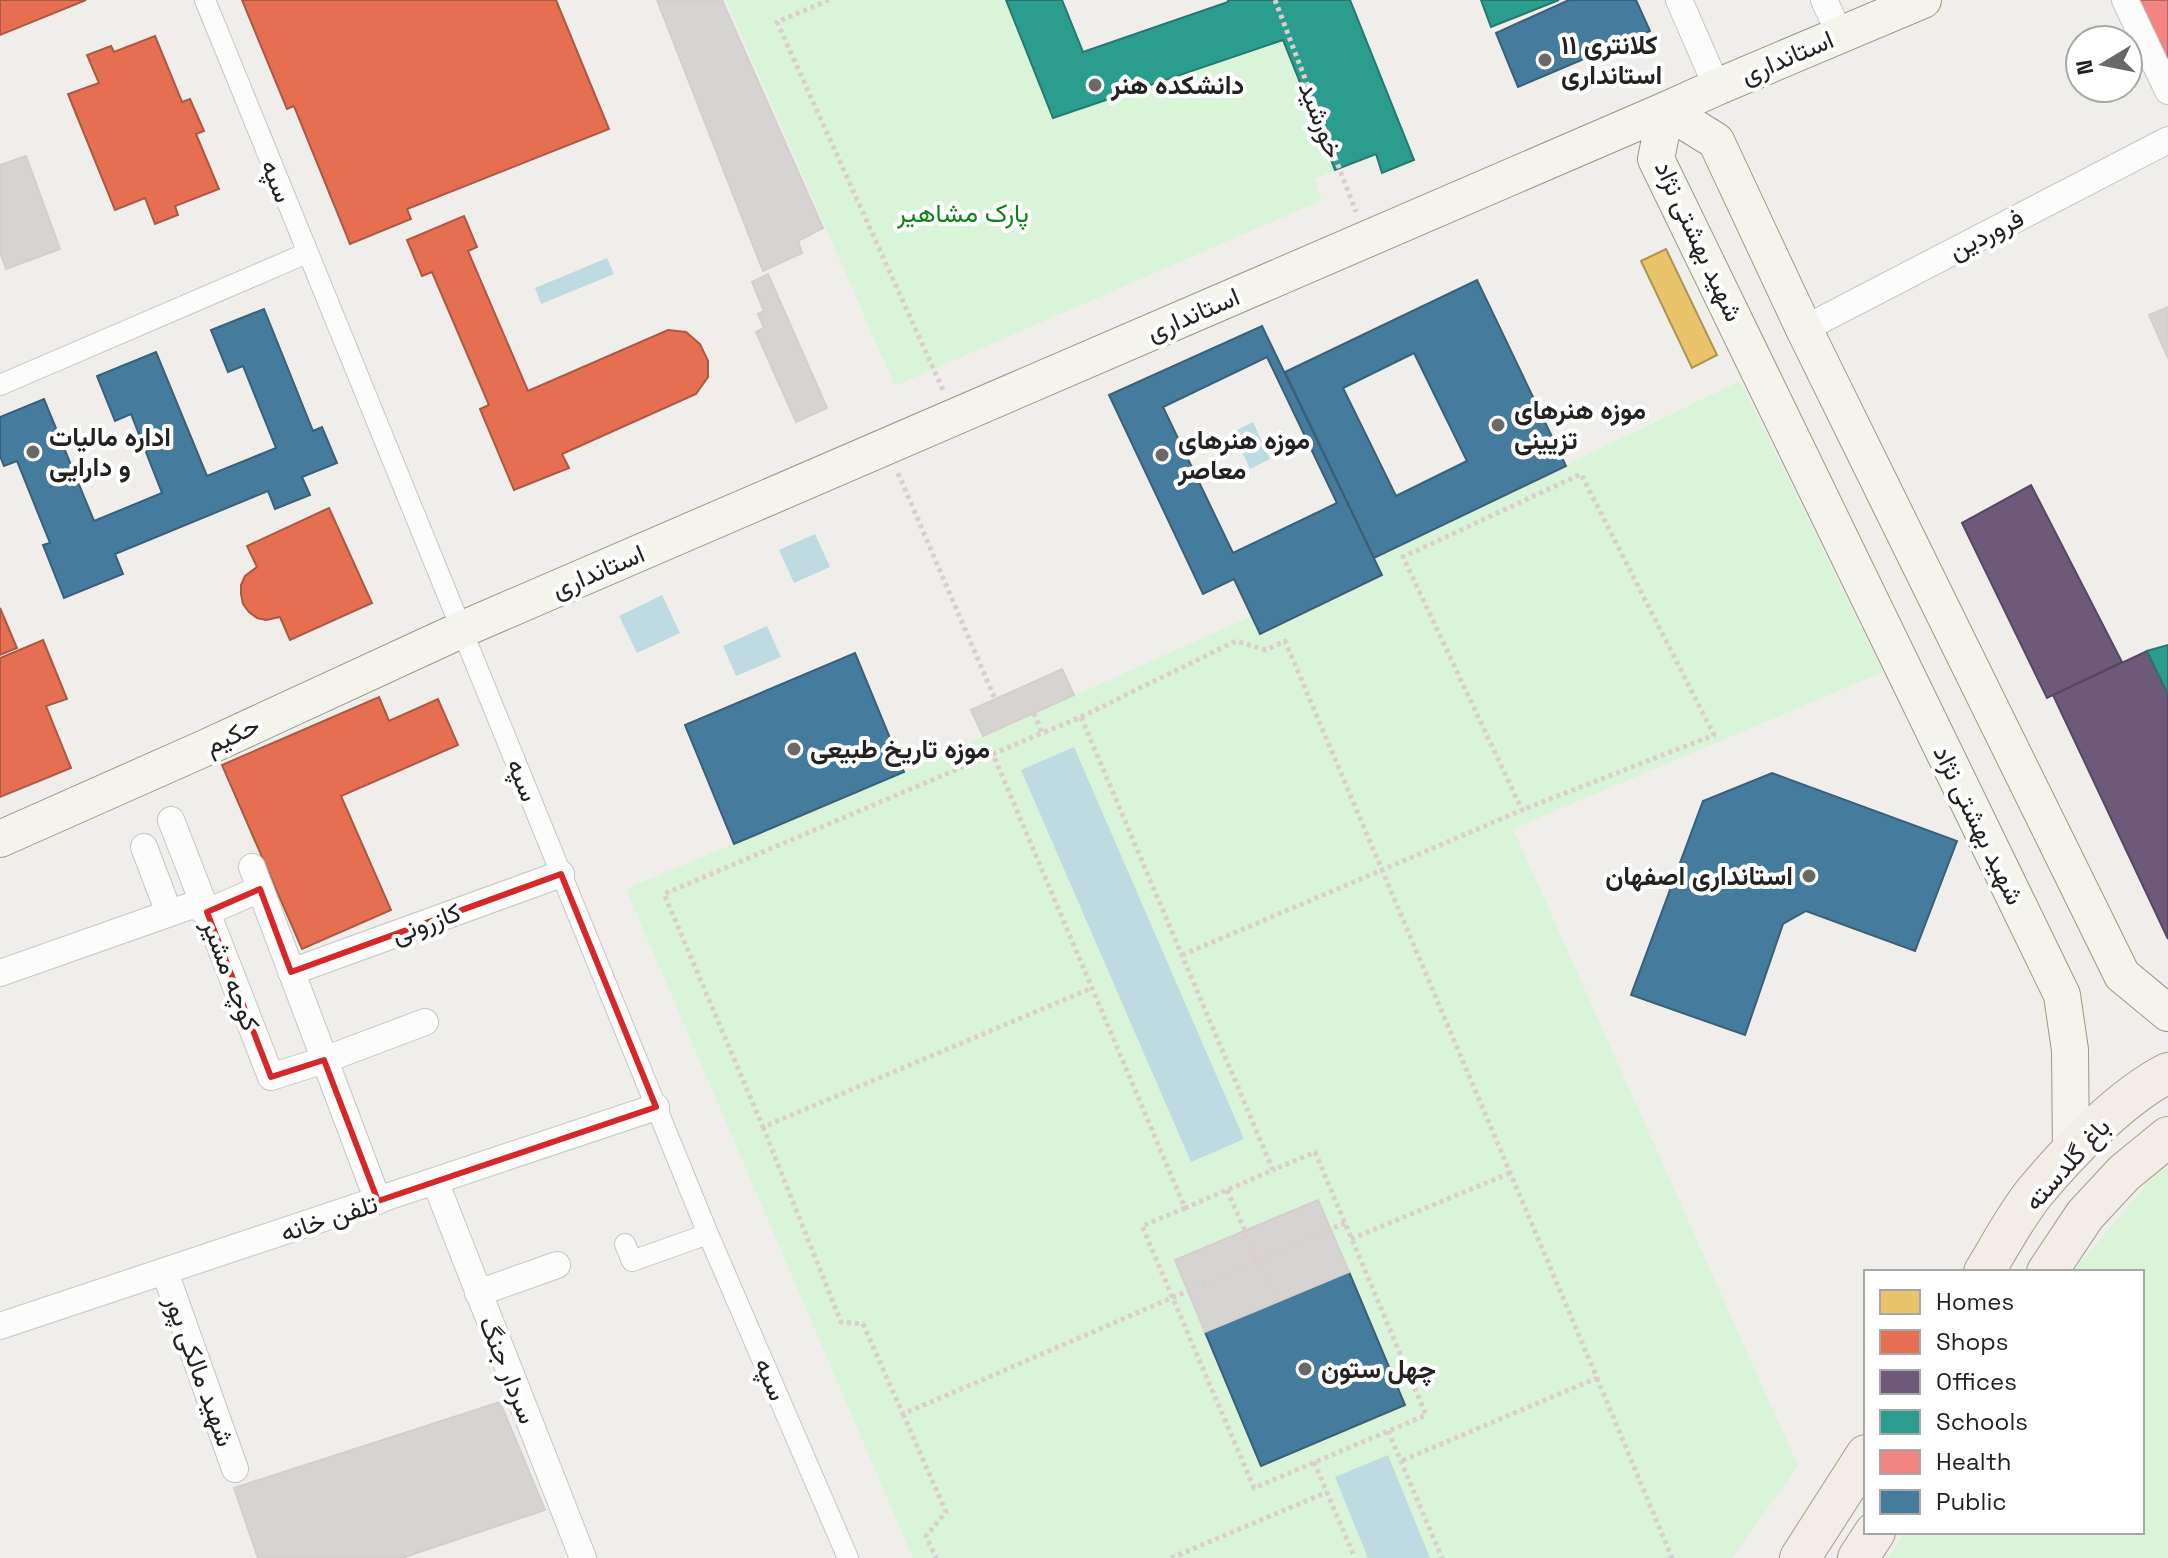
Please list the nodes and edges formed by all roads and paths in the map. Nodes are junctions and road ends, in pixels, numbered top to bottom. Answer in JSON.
{"nodes":[{"id":1,"x":205,"y":0,"type":"edge"},
{"id":2,"x":829,"y":0,"type":"edge"},
{"id":3,"x":1275,"y":0,"type":"edge"},
{"id":4,"x":1679,"y":0,"type":"edge"},
{"id":5,"x":1824,"y":0,"type":"edge"},
{"id":6,"x":1923,"y":0,"type":"edge"},
{"id":7,"x":2125,"y":0,"type":"edge"},
{"id":8,"x":1840,"y":35,"type":"junction"},
{"id":9,"x":1717,"y":87,"type":"junction"},
{"id":10,"x":2168,"y":91,"type":"edge"},
{"id":11,"x":1666,"y":110,"type":"junction"},
{"id":12,"x":2168,"y":140,"type":"edge"},
{"id":13,"x":1366,"y":239,"type":"junction"},
{"id":14,"x":307,"y":253,"type":"junction"},
{"id":15,"x":1804,"y":329,"type":"junction"},
{"id":16,"x":0,"y":385,"type":"edge"},
{"id":17,"x":954,"y":417,"type":"junction"},
{"id":18,"x":886,"y":447,"type":"junction"},
{"id":19,"x":463,"y":629,"type":"junction"},
{"id":20,"x":995,"y":699,"type":"dead end"},
{"id":21,"x":1034,"y":713,"type":"dead end"},
{"id":22,"x":1081,"y":717,"type":"junction"},
{"id":23,"x":1042,"y":733,"type":"junction"},
{"id":24,"x":993,"y":754,"type":"junction"},
{"id":25,"x":1522,"y":810,"type":"junction"},
{"id":26,"x":171,"y":820,"type":"dead end"},
{"id":27,"x":0,"y":839,"type":"edge"},
{"id":28,"x":144,"y":847,"type":"dead end"},
{"id":29,"x":1382,"y":870,"type":"junction"},
{"id":30,"x":561,"y":874,"type":"junction"},
{"id":31,"x":207,"y":912,"type":"junction"},
{"id":32,"x":169,"y":913,"type":"junction"},
{"id":33,"x":1182,"y":955,"type":"junction"},
{"id":34,"x":291,"y":972,"type":"junction"},
{"id":35,"x":0,"y":973,"type":"edge"},
{"id":36,"x":1092,"y":988,"type":"junction"},
{"id":37,"x":2168,"y":1013,"type":"edge"},
{"id":38,"x":425,"y":1022,"type":"dead end"},
{"id":39,"x":324,"y":1060,"type":"junction"},
{"id":40,"x":2168,"y":1073,"type":"edge"},
{"id":41,"x":656,"y":1107,"type":"junction"},
{"id":42,"x":763,"y":1127,"type":"junction"},
{"id":43,"x":2168,"y":1137,"type":"edge"},
{"id":44,"x":2071,"y":1153,"type":"junction"},
{"id":45,"x":1273,"y":1170,"type":"junction"},
{"id":46,"x":1510,"y":1173,"type":"junction"},
{"id":47,"x":435,"y":1181,"type":"junction"},
{"id":48,"x":1227,"y":1190,"type":"junction"},
{"id":49,"x":378,"y":1201,"type":"junction"},
{"id":50,"x":1185,"y":1208,"type":"junction"},
{"id":51,"x":1345,"y":1223,"type":"junction"},
{"id":52,"x":708,"y":1234,"type":"junction"},
{"id":53,"x":1351,"y":1239,"type":"junction"},
{"id":54,"x":625,"y":1244,"type":"dead end"},
{"id":55,"x":1259,"y":1259,"type":"junction"},
{"id":56,"x":557,"y":1265,"type":"dead end"},
{"id":57,"x":1985,"y":1270,"type":"edge"},
{"id":58,"x":2048,"y":1270,"type":"edge"},
{"id":59,"x":165,"y":1272,"type":"junction"},
{"id":60,"x":478,"y":1293,"type":"junction"},
{"id":61,"x":1172,"y":1296,"type":"junction"},
{"id":62,"x":1277,"y":1302,"type":"dead end"},
{"id":63,"x":2,"y":1319,"type":"edge"},
{"id":64,"x":1597,"y":1378,"type":"junction"},
{"id":65,"x":903,"y":1414,"type":"junction"},
{"id":66,"x":1388,"y":1431,"type":"junction"},
{"id":67,"x":1864,"y":1458,"type":"edge"},
{"id":68,"x":1401,"y":1461,"type":"junction"},
{"id":69,"x":1314,"y":1462,"type":"junction"},
{"id":70,"x":235,"y":1469,"type":"dead end"},
{"id":71,"x":1327,"y":1492,"type":"junction"},
{"id":72,"x":1874,"y":1534,"type":"edge"},
{"id":73,"x":583,"y":1558,"type":"edge"},
{"id":74,"x":848,"y":1558,"type":"edge"},
{"id":75,"x":936,"y":1558,"type":"edge"},
{"id":76,"x":1171,"y":1558,"type":"edge"},
{"id":77,"x":1355,"y":1558,"type":"edge"},
{"id":78,"x":1442,"y":1558,"type":"edge"},
{"id":79,"x":1672,"y":1558,"type":"edge"},
{"id":80,"x":1800,"y":1558,"type":"edge"},
{"id":81,"x":1858,"y":1558,"type":"edge"}],
"edges":[{"from":1,"to":14,"type":"street","name":"سپه"},
{"from":2,"to":17,"type":"path"},
{"from":3,"to":13,"type":"path","name":"خورشید"},
{"from":4,"to":9,"type":"street"},
{"from":5,"to":8,"type":"street"},
{"from":6,"to":8,"type":"main road","name":"استانداری"},
{"from":7,"to":10,"type":"street"},
{"from":8,"to":9,"type":"main road","name":"استانداری"},
{"from":9,"to":11,"type":"main road","name":"استانداری"},
{"from":11,"to":13,"type":"main road","name":"استانداری"},
{"from":11,"to":15,"type":"main road","name":"شهید بهشتی نژاد"},
{"from":11,"to":44,"type":"main road","name":"شهید بهشتی نژاد"},
{"from":12,"to":15,"type":"street","name":"فروردین"},
{"from":13,"to":17,"type":"main road","name":"استانداری"},
{"from":14,"to":16,"type":"street"},
{"from":14,"to":19,"type":"street","name":"سپه"},
{"from":15,"to":37,"type":"main road","name":"شهید بهشتی نژاد"},
{"from":17,"to":18,"type":"main road","name":"استانداری"},
{"from":18,"to":19,"type":"main road","name":"استانداری"},
{"from":18,"to":20,"type":"path"},
{"from":19,"to":27,"type":"main road","name":"حکیم"},
{"from":19,"to":30,"type":"street","name":"سپه"},
{"from":21,"to":23,"type":"path"},
{"from":22,"to":23,"type":"path"},
{"from":22,"to":29,"type":"path"},
{"from":22,"to":33,"type":"path"},
{"from":23,"to":24,"type":"path"},
{"from":24,"to":36,"type":"path"},
{"from":24,"to":42,"type":"path"},
{"from":25,"to":25,"type":"path"},
{"from":25,"to":29,"type":"path"},
{"from":26,"to":31,"type":"street","name":"كوچه مشير"},
{"from":28,"to":32,"type":"street"},
{"from":29,"to":33,"type":"path"},
{"from":29,"to":46,"type":"path"},
{"from":30,"to":34,"type":"street","name":"کازرونی"},
{"from":30,"to":41,"type":"street","name":"سپه"},
{"from":31,"to":32,"type":"street"},
{"from":31,"to":34,"type":"street"},
{"from":31,"to":39,"type":"street","name":"كوچه مشير"},
{"from":32,"to":35,"type":"street"},
{"from":33,"to":45,"type":"path"},
{"from":34,"to":39,"type":"street"},
{"from":36,"to":42,"type":"path"},
{"from":36,"to":50,"type":"path"},
{"from":38,"to":39,"type":"street"},
{"from":39,"to":49,"type":"street"},
{"from":40,"to":44,"type":"main road","name":"باغ گلدسته"},
{"from":41,"to":47,"type":"street","name":"تلفن خانه"},
{"from":41,"to":52,"type":"street","name":"سپه"},
{"from":42,"to":65,"type":"path"},
{"from":43,"to":58,"type":"main road","name":"باغ گلدسته"},
{"from":44,"to":57,"type":"main road","name":"باغ گلدسته"},
{"from":45,"to":48,"type":"path"},
{"from":45,"to":51,"type":"path"},
{"from":46,"to":53,"type":"path"},
{"from":46,"to":64,"type":"path"},
{"from":47,"to":49,"type":"street","name":"تلفن خانه"},
{"from":47,"to":60,"type":"street","name":"سردار جنگ"},
{"from":48,"to":50,"type":"path"},
{"from":48,"to":55,"type":"path"},
{"from":49,"to":59,"type":"street","name":"تلفن خانه"},
{"from":50,"to":61,"type":"path"},
{"from":51,"to":53,"type":"path"},
{"from":51,"to":55,"type":"path"},
{"from":52,"to":54,"type":"street"},
{"from":52,"to":74,"type":"street","name":"سپه"},
{"from":53,"to":66,"type":"path"},
{"from":55,"to":61,"type":"path"},
{"from":55,"to":62,"type":"path"},
{"from":56,"to":60,"type":"street"},
{"from":59,"to":63,"type":"street","name":"تلفن خانه"},
{"from":59,"to":70,"type":"street","name":"شهید مالکی پور"},
{"from":60,"to":73,"type":"street","name":"سردار جنگ"},
{"from":61,"to":65,"type":"path"},
{"from":61,"to":69,"type":"path"},
{"from":64,"to":68,"type":"path"},
{"from":64,"to":79,"type":"path"},
{"from":65,"to":75,"type":"path"},
{"from":66,"to":68,"type":"path"},
{"from":66,"to":69,"type":"path"},
{"from":67,"to":80,"type":"main road"},
{"from":68,"to":78,"type":"path"},
{"from":69,"to":71,"type":"path"},
{"from":71,"to":76,"type":"path"},
{"from":71,"to":77,"type":"path"},
{"from":72,"to":81,"type":"main road"}]}
